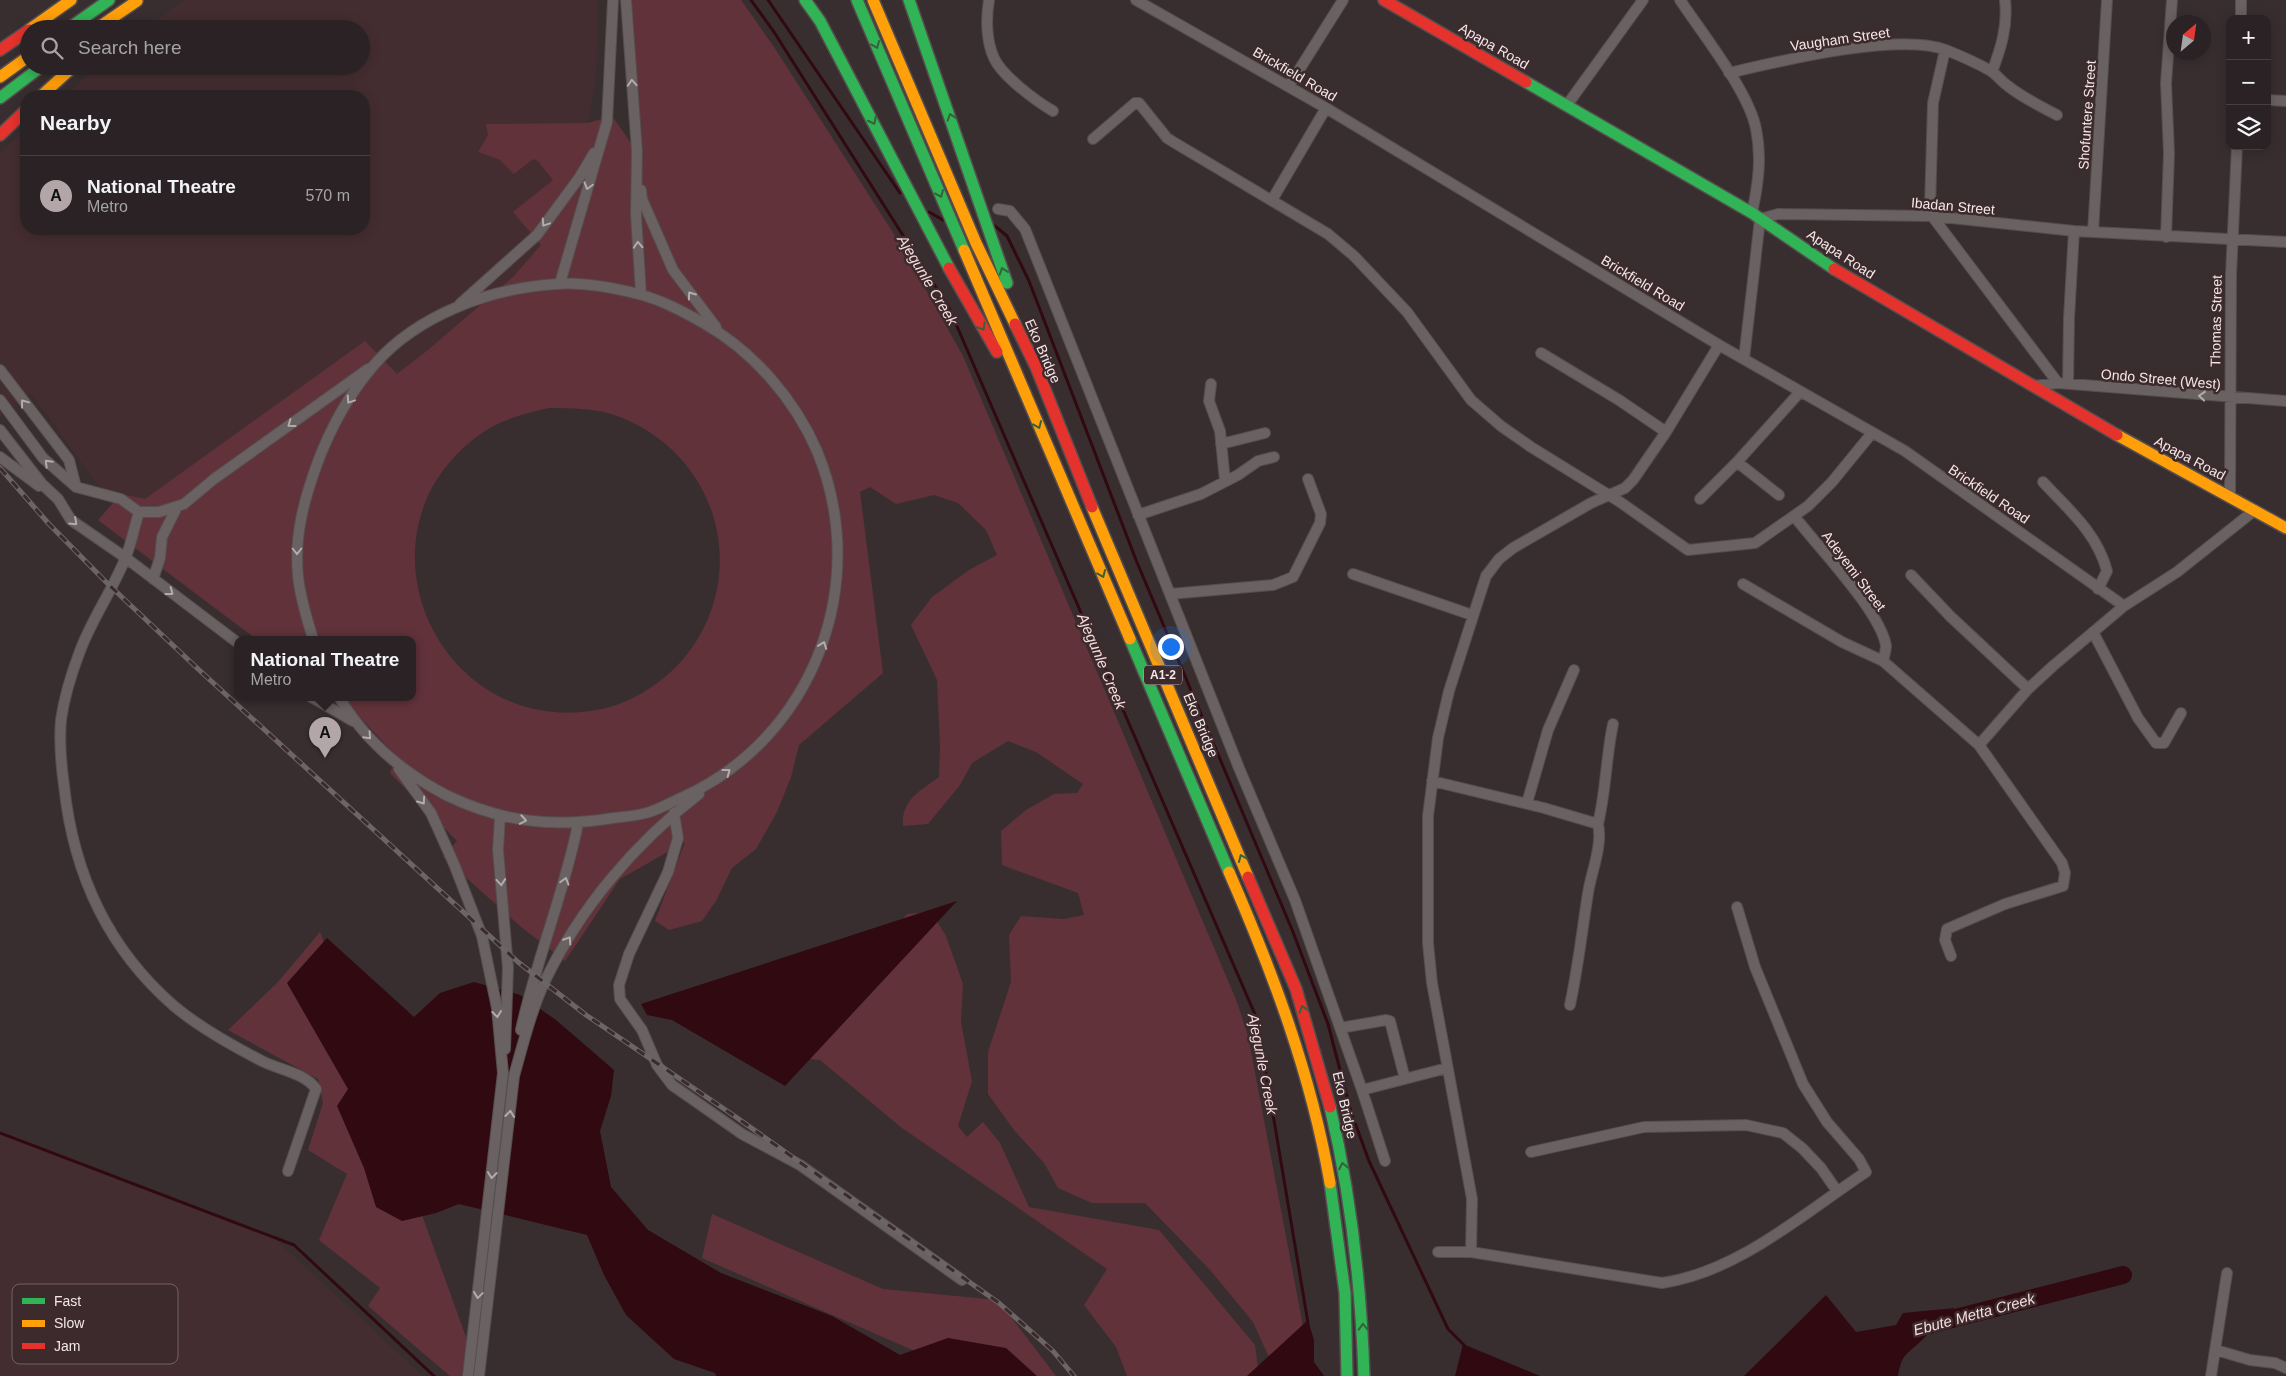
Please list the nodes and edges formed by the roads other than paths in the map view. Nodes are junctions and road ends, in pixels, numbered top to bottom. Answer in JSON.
{"nodes":[{"id":1,"x":71,"y":0,"type":"edge"},
{"id":2,"x":109,"y":0,"type":"edge"},
{"id":3,"x":613,"y":0,"type":"edge"},
{"id":4,"x":626,"y":0,"type":"edge"},
{"id":5,"x":805,"y":0,"type":"edge"},
{"id":6,"x":857,"y":0,"type":"edge"},
{"id":7,"x":873,"y":0,"type":"edge"},
{"id":8,"x":909,"y":0,"type":"edge"},
{"id":9,"x":989,"y":0,"type":"edge"},
{"id":10,"x":1136,"y":0,"type":"edge"},
{"id":11,"x":1343,"y":0,"type":"edge"},
{"id":12,"x":1384,"y":0,"type":"edge"},
{"id":13,"x":1643,"y":0,"type":"edge"},
{"id":14,"x":1680,"y":0,"type":"edge"},
{"id":15,"x":2005,"y":0,"type":"edge"},
{"id":16,"x":2107,"y":0,"type":"edge"},
{"id":17,"x":2172,"y":0,"type":"edge"},
{"id":18,"x":2241,"y":0,"type":"edge"},
{"id":19,"x":137,"y":1,"type":"edge"},
{"id":20,"x":2241,"y":15,"type":"edge"},
{"id":21,"x":42,"y":20,"type":"edge"},
{"id":22,"x":81,"y":20,"type":"edge"},
{"id":23,"x":109,"y":20,"type":"edge"},
{"id":24,"x":119,"y":20,"type":"edge"},
{"id":25,"x":20,"y":36,"type":"edge"},
{"id":26,"x":0,"y":50,"type":"edge"},
{"id":27,"x":1945,"y":50,"type":"junction"},
{"id":28,"x":20,"y":62,"type":"edge"},
{"id":29,"x":1992,"y":72,"type":"junction"},
{"id":30,"x":1729,"y":73,"type":"junction"},
{"id":31,"x":30,"y":75,"type":"edge"},
{"id":32,"x":64,"y":75,"type":"edge"},
{"id":33,"x":0,"y":76,"type":"edge"},
{"id":34,"x":1289,"y":86,"type":"junction"},
{"id":35,"x":48,"y":90,"type":"edge"},
{"id":36,"x":0,"y":98,"type":"edge"},
{"id":37,"x":2271,"y":100,"type":"edge"},
{"id":38,"x":2286,"y":101,"type":"edge"},
{"id":39,"x":1567,"y":105,"type":"junction"},
{"id":40,"x":1326,"y":108,"type":"junction"},
{"id":41,"x":1053,"y":110,"type":"dead end"},
{"id":42,"x":2057,"y":115,"type":"dead end"},
{"id":43,"x":20,"y":116,"type":"edge"},
{"id":44,"x":0,"y":135,"type":"edge"},
{"id":45,"x":602,"y":139,"type":"junction"},
{"id":46,"x":1093,"y":139,"type":"dead end"},
{"id":47,"x":2237,"y":150,"type":"edge"},
{"id":48,"x":637,"y":151,"type":"junction"},
{"id":49,"x":1272,"y":200,"type":"junction"},
{"id":50,"x":998,"y":209,"type":"dead end"},
{"id":51,"x":1756,"y":216,"type":"junction"},
{"id":52,"x":1932,"y":216,"type":"junction"},
{"id":53,"x":2074,"y":231,"type":"junction"},
{"id":54,"x":2093,"y":232,"type":"junction"},
{"id":55,"x":2166,"y":238,"type":"junction"},
{"id":56,"x":2232,"y":240,"type":"junction"},
{"id":57,"x":2286,"y":242,"type":"edge"},
{"id":58,"x":560,"y":283,"type":"junction"},
{"id":59,"x":641,"y":294,"type":"junction"},
{"id":60,"x":456,"y":308,"type":"junction"},
{"id":61,"x":721,"y":333,"type":"junction"},
{"id":62,"x":1719,"y":345,"type":"junction"},
{"id":63,"x":1540,"y":353,"type":"dead end"},
{"id":64,"x":1744,"y":359,"type":"junction"},
{"id":65,"x":373,"y":365,"type":"junction"},
{"id":66,"x":1036,"y":367,"type":"junction"},
{"id":67,"x":0,"y":370,"type":"edge"},
{"id":68,"x":1211,"y":384,"type":"dead end"},
{"id":69,"x":2063,"y":384,"type":"junction"},
{"id":70,"x":2034,"y":386,"type":"junction"},
{"id":71,"x":1800,"y":392,"type":"junction"},
{"id":72,"x":2229,"y":398,"type":"junction"},
{"id":73,"x":2286,"y":401,"type":"edge"},
{"id":74,"x":2,"y":403,"type":"edge"},
{"id":75,"x":1029,"y":405,"type":"junction"},
{"id":76,"x":0,"y":430,"type":"edge"},
{"id":77,"x":1666,"y":432,"type":"junction"},
{"id":78,"x":1265,"y":433,"type":"dead end"},
{"id":79,"x":1872,"y":433,"type":"junction"},
{"id":80,"x":1221,"y":444,"type":"junction"},
{"id":81,"x":0,"y":457,"type":"edge"},
{"id":82,"x":1274,"y":457,"type":"dead end"},
{"id":83,"x":1737,"y":462,"type":"junction"},
{"id":84,"x":1308,"y":479,"type":"dead end"},
{"id":85,"x":1225,"y":481,"type":"junction"},
{"id":86,"x":2043,"y":482,"type":"dead end"},
{"id":87,"x":76,"y":487,"type":"junction"},
{"id":88,"x":1607,"y":495,"type":"junction"},
{"id":89,"x":1779,"y":495,"type":"dead end"},
{"id":90,"x":2230,"y":496,"type":"junction"},
{"id":91,"x":58,"y":499,"type":"junction"},
{"id":92,"x":1700,"y":499,"type":"dead end"},
{"id":93,"x":177,"y":507,"type":"junction"},
{"id":94,"x":2255,"y":510,"type":"junction"},
{"id":95,"x":139,"y":512,"type":"junction"},
{"id":96,"x":1138,"y":515,"type":"junction"},
{"id":97,"x":1795,"y":517,"type":"junction"},
{"id":98,"x":2286,"y":528,"type":"edge"},
{"id":99,"x":126,"y":558,"type":"junction"},
{"id":100,"x":1353,"y":574,"type":"dead end"},
{"id":101,"x":1911,"y":574,"type":"dead end"},
{"id":102,"x":153,"y":579,"type":"junction"},
{"id":103,"x":1743,"y":584,"type":"dead end"},
{"id":104,"x":2098,"y":589,"type":"junction"},
{"id":105,"x":1170,"y":594,"type":"junction"},
{"id":106,"x":2124,"y":606,"type":"junction"},
{"id":107,"x":1472,"y":615,"type":"junction"},
{"id":108,"x":2093,"y":632,"type":"junction"},
{"id":109,"x":312,"y":636,"type":"edge"},
{"id":110,"x":234,"y":640,"type":"edge"},
{"id":111,"x":1883,"y":661,"type":"junction"},
{"id":112,"x":1574,"y":670,"type":"dead end"},
{"id":113,"x":2028,"y":690,"type":"junction"},
{"id":114,"x":317,"y":701,"type":"edge"},
{"id":115,"x":341,"y":701,"type":"edge"},
{"id":116,"x":2181,"y":713,"type":"dead end"},
{"id":117,"x":353,"y":721,"type":"junction"},
{"id":118,"x":1612,"y":724,"type":"dead end"},
{"id":119,"x":1979,"y":746,"type":"junction"},
{"id":120,"x":394,"y":761,"type":"junction"},
{"id":121,"x":1432,"y":781,"type":"junction"},
{"id":122,"x":712,"y":784,"type":"junction"},
{"id":123,"x":1527,"y":803,"type":"junction"},
{"id":124,"x":674,"y":813,"type":"junction"},
{"id":125,"x":500,"y":816,"type":"junction"},
{"id":126,"x":578,"y":824,"type":"junction"},
{"id":127,"x":1598,"y":824,"type":"junction"},
{"id":128,"x":1737,"y":907,"type":"dead end"},
{"id":129,"x":1951,"y":956,"type":"dead end"},
{"id":130,"x":1570,"y":1005,"type":"dead end"},
{"id":131,"x":1340,"y":1028,"type":"junction"},
{"id":132,"x":1447,"y":1068,"type":"junction"},
{"id":133,"x":508,"y":1074,"type":"junction"},
{"id":134,"x":1405,"y":1078,"type":"junction"},
{"id":135,"x":1362,"y":1090,"type":"junction"},
{"id":136,"x":1531,"y":1152,"type":"dead end"},
{"id":137,"x":1385,"y":1161,"type":"dead end"},
{"id":138,"x":288,"y":1170,"type":"dead end"},
{"id":139,"x":1837,"y":1191,"type":"junction"},
{"id":140,"x":1438,"y":1252,"type":"dead end"},
{"id":141,"x":1471,"y":1252,"type":"junction"},
{"id":142,"x":2227,"y":1273,"type":"dead end"},
{"id":143,"x":962,"y":1280,"type":"dead end"},
{"id":144,"x":2216,"y":1350,"type":"junction"},
{"id":145,"x":2286,"y":1368,"type":"edge"},
{"id":146,"x":468,"y":1376,"type":"edge"},
{"id":147,"x":480,"y":1376,"type":"edge"},
{"id":148,"x":1346,"y":1376,"type":"edge"},
{"id":149,"x":1364,"y":1376,"type":"edge"},
{"id":150,"x":2211,"y":1376,"type":"edge"}],
"edges":[{"from":1,"to":21,"type":"main road"},
{"from":2,"to":22,"type":"main road"},
{"from":3,"to":45,"type":"street"},
{"from":48,"to":4,"type":"street","one_way":true},
{"from":5,"to":75,"type":"main road","one_way":true},
{"from":6,"to":75,"type":"main road","number":"A1-2","one_way":true},
{"from":7,"to":66,"type":"main road","name":"Eko Bridge","number":"A1-2"},
{"from":66,"to":8,"type":"main road","one_way":true},
{"from":9,"to":41,"type":"street"},
{"from":10,"to":34,"type":"street","name":"Brickfield Road"},
{"from":11,"to":34,"type":"street"},
{"from":12,"to":39,"type":"main road","name":"Apapa Road"},
{"from":13,"to":39,"type":"street"},
{"from":14,"to":30,"type":"street"},
{"from":15,"to":29,"type":"street"},
{"from":16,"to":54,"type":"street","name":"Shofuntere Street"},
{"from":17,"to":55,"type":"street"},
{"from":18,"to":20,"type":"street"},
{"from":19,"to":23,"type":"main road"},
{"from":19,"to":24,"type":"main road"},
{"from":25,"to":26,"type":"main road"},
{"from":27,"to":29,"type":"street","name":"Vaugham Street"},
{"from":27,"to":30,"type":"street","name":"Vaugham Street"},
{"from":27,"to":52,"type":"street"},
{"from":28,"to":33,"type":"main road"},
{"from":29,"to":42,"type":"street","name":"Vaugham Street"},
{"from":30,"to":51,"type":"street"},
{"from":31,"to":36,"type":"main road"},
{"from":32,"to":35,"type":"main road"},
{"from":34,"to":40,"type":"street","name":"Brickfield Road"},
{"from":37,"to":38,"type":"street"},
{"from":39,"to":51,"type":"main road","name":"Apapa Road"},
{"from":40,"to":49,"type":"street"},
{"from":40,"to":62,"type":"street","name":"Brickfield Road"},
{"from":43,"to":44,"type":"main road"},
{"from":45,"to":58,"type":"street","one_way":true},
{"from":45,"to":60,"type":"street","one_way":true},
{"from":46,"to":49,"type":"street"},
{"from":47,"to":56,"type":"street","name":"Thomas Street"},
{"from":59,"to":48,"type":"street","one_way":true},
{"from":61,"to":48,"type":"street","one_way":true},
{"from":49,"to":88,"type":"street"},
{"from":50,"to":96,"type":"street"},
{"from":51,"to":52,"type":"street","name":"Ibadan Street"},
{"from":51,"to":64,"type":"street"},
{"from":51,"to":70,"type":"main road","name":"Apapa Road"},
{"from":52,"to":53,"type":"street","name":"Ibadan Street"},
{"from":52,"to":69,"type":"street"},
{"from":53,"to":54,"type":"street","name":"Ibadan Street"},
{"from":53,"to":69,"type":"street"},
{"from":54,"to":55,"type":"street","name":"Ibadan Street"},
{"from":55,"to":56,"type":"street","name":"Ibadan Street"},
{"from":56,"to":57,"type":"street","name":"Ibadan Street"},
{"from":56,"to":72,"type":"street","name":"Thomas Street"},
{"from":58,"to":59,"type":"street"},
{"from":58,"to":60,"type":"street"},
{"from":59,"to":61,"type":"street"},
{"from":60,"to":65,"type":"street"},
{"from":122,"to":61,"type":"street","one_way":true},
{"from":62,"to":64,"type":"street","name":"Brickfield Road"},
{"from":62,"to":77,"type":"street"},
{"from":63,"to":77,"type":"street"},
{"from":64,"to":71,"type":"street","name":"Brickfield Road"},
{"from":65,"to":93,"type":"street","one_way":true},
{"from":65,"to":109,"type":"street","one_way":true},
{"from":149,"to":66,"type":"main road","name":"Eko Bridge","number":"A1-2","one_way":true},
{"from":87,"to":67,"type":"street","one_way":true},
{"from":68,"to":80,"type":"street"},
{"from":69,"to":70,"type":"street","name":"Ondo Street (West)"},
{"from":72,"to":69,"type":"street","name":"Ondo Street (West)","one_way":true},
{"from":70,"to":90,"type":"main road","name":"Apapa Road"},
{"from":71,"to":79,"type":"street","name":"Brickfield Road"},
{"from":71,"to":83,"type":"street"},
{"from":72,"to":73,"type":"street","name":"Ondo Street (West)"},
{"from":72,"to":90,"type":"street","name":"Thomas Street"},
{"from":87,"to":74,"type":"street","one_way":true},
{"from":75,"to":148,"type":"main road","number":"A1-2","one_way":true},
{"from":76,"to":91,"type":"street"},
{"from":77,"to":88,"type":"street"},
{"from":78,"to":80,"type":"street"},
{"from":79,"to":97,"type":"street"},
{"from":79,"to":104,"type":"street","name":"Brickfield Road"},
{"from":80,"to":85,"type":"street"},
{"from":81,"to":91,"type":"street"},
{"from":82,"to":85,"type":"street"},
{"from":83,"to":89,"type":"street"},
{"from":83,"to":92,"type":"street"},
{"from":84,"to":105,"type":"street"},
{"from":85,"to":96,"type":"street"},
{"from":86,"to":104,"type":"street"},
{"from":87,"to":95,"type":"street"},
{"from":88,"to":97,"type":"street"},
{"from":88,"to":107,"type":"street"},
{"from":90,"to":94,"type":"main road","name":"Apapa Road"},
{"from":91,"to":99,"type":"street","one_way":true},
{"from":93,"to":95,"type":"street"},
{"from":93,"to":102,"type":"street"},
{"from":94,"to":98,"type":"main road","name":"Apapa Road"},
{"from":94,"to":106,"type":"street"},
{"from":95,"to":99,"type":"street"},
{"from":96,"to":105,"type":"street"},
{"from":97,"to":111,"type":"street","name":"Adeyemi Street"},
{"from":99,"to":102,"type":"street"},
{"from":99,"to":138,"type":"street"},
{"from":100,"to":107,"type":"street"},
{"from":101,"to":113,"type":"street"},
{"from":102,"to":110,"type":"street","one_way":true},
{"from":103,"to":111,"type":"street"},
{"from":104,"to":106,"type":"street","name":"Brickfield Road"},
{"from":105,"to":131,"type":"street"},
{"from":106,"to":108,"type":"street"},
{"from":107,"to":121,"type":"street"},
{"from":108,"to":113,"type":"street"},
{"from":108,"to":116,"type":"street"},
{"from":111,"to":119,"type":"street"},
{"from":112,"to":123,"type":"street"},
{"from":113,"to":119,"type":"street"},
{"from":114,"to":117,"type":"street"},
{"from":115,"to":117,"type":"street"},
{"from":117,"to":120,"type":"street","one_way":true},
{"from":118,"to":127,"type":"street"},
{"from":119,"to":129,"type":"street"},
{"from":120,"to":125,"type":"street"},
{"from":120,"to":133,"type":"street","one_way":true},
{"from":121,"to":123,"type":"street"},
{"from":121,"to":132,"type":"street"},
{"from":122,"to":124,"type":"street"},
{"from":122,"to":126,"type":"street"},
{"from":123,"to":127,"type":"street"},
{"from":133,"to":124,"type":"street","one_way":true},
{"from":124,"to":143,"type":"street"},
{"from":125,"to":126,"type":"street","one_way":true},
{"from":125,"to":133,"type":"street","one_way":true},
{"from":133,"to":126,"type":"street","one_way":true},
{"from":127,"to":130,"type":"street"},
{"from":128,"to":139,"type":"street"},
{"from":131,"to":134,"type":"street"},
{"from":131,"to":135,"type":"street"},
{"from":132,"to":134,"type":"street"},
{"from":132,"to":141,"type":"street"},
{"from":133,"to":146,"type":"street","one_way":true},
{"from":147,"to":133,"type":"street","one_way":true},
{"from":134,"to":135,"type":"street"},
{"from":135,"to":137,"type":"street"},
{"from":136,"to":139,"type":"street"},
{"from":139,"to":141,"type":"street"},
{"from":140,"to":141,"type":"street"},
{"from":142,"to":144,"type":"street"},
{"from":144,"to":145,"type":"street"},
{"from":144,"to":150,"type":"street"}]}
